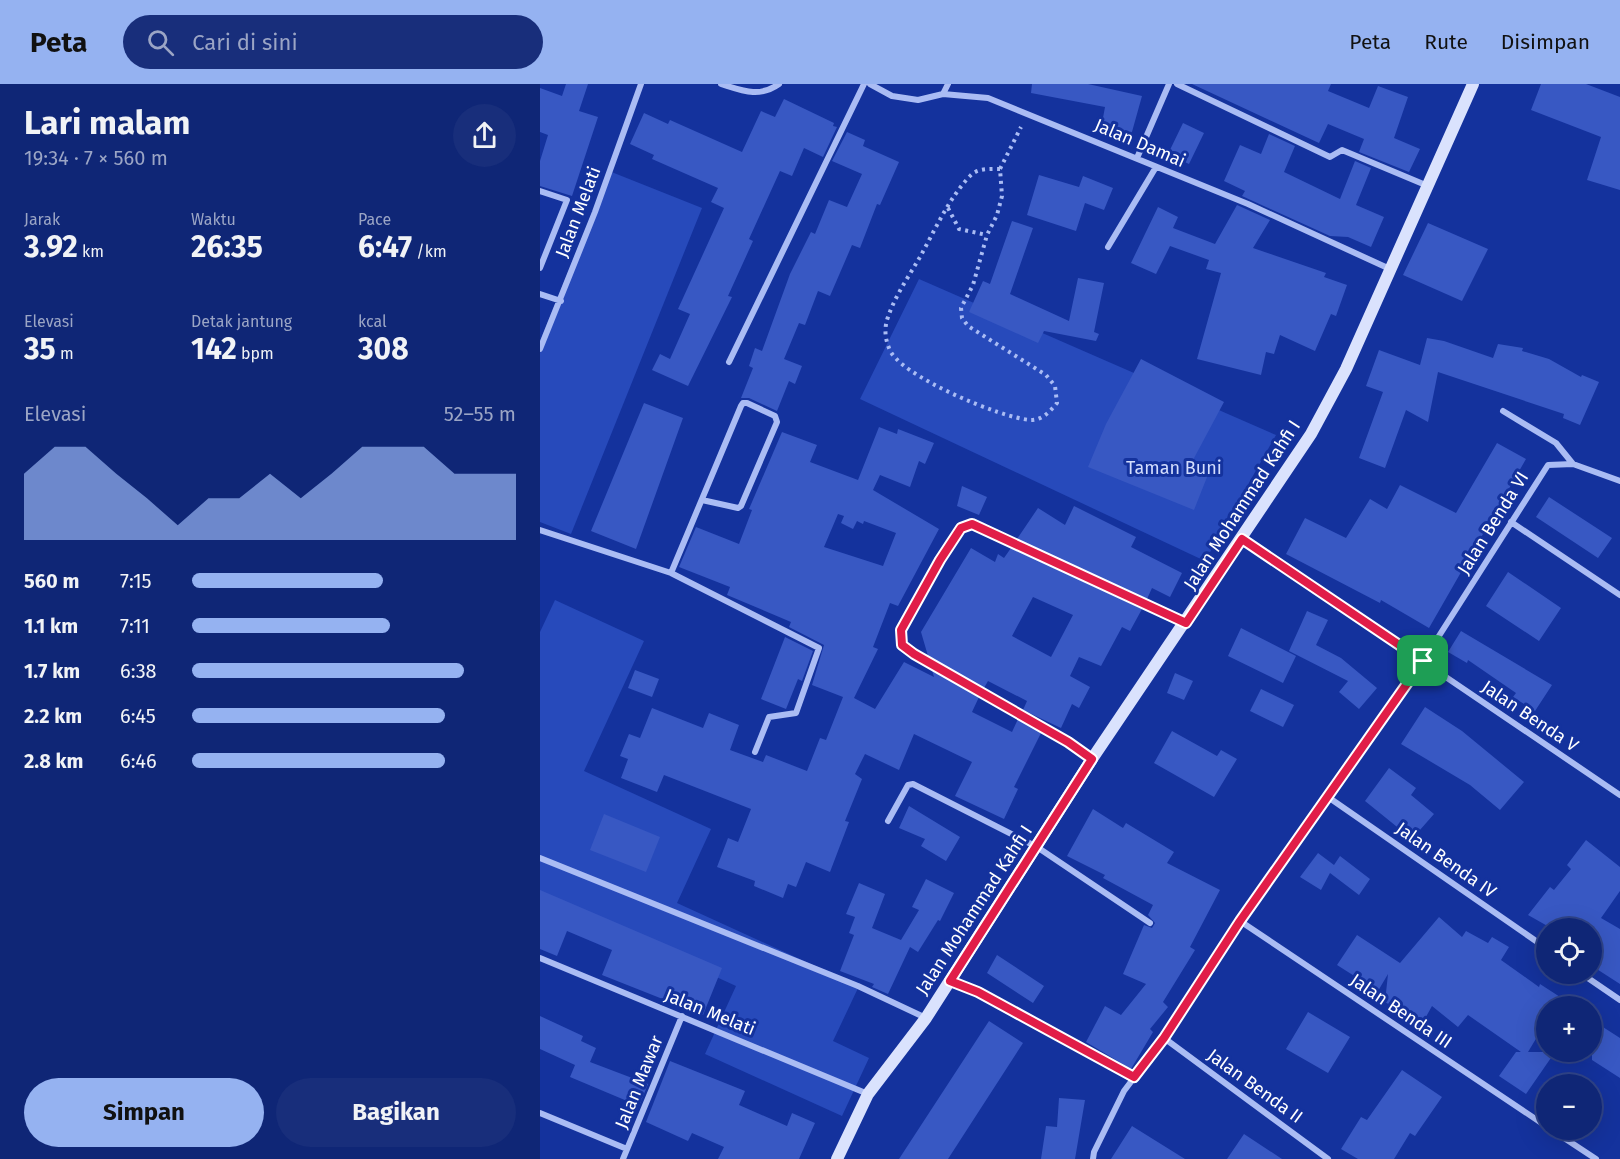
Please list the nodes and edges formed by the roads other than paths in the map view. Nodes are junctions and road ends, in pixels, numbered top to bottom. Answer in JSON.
{"nodes":[{"id":1,"x":641,"y":84,"type":"edge"},
{"id":2,"x":721,"y":84,"type":"edge"},
{"id":3,"x":779,"y":84,"type":"edge"},
{"id":4,"x":864,"y":84,"type":"edge"},
{"id":5,"x":870,"y":84,"type":"edge"},
{"id":6,"x":948,"y":84,"type":"edge"},
{"id":7,"x":1168,"y":84,"type":"edge"},
{"id":8,"x":1177,"y":84,"type":"edge"},
{"id":9,"x":1473,"y":84,"type":"edge"},
{"id":10,"x":943,"y":94,"type":"junction"},
{"id":11,"x":1137,"y":158,"type":"junction"},
{"id":12,"x":1156,"y":167,"type":"junction"},
{"id":13,"x":1428,"y":186,"type":"junction"},
{"id":14,"x":540,"y":191,"type":"edge"},
{"id":15,"x":1108,"y":247,"type":"dead end"},
{"id":16,"x":540,"y":268,"type":"edge"},
{"id":17,"x":1391,"y":270,"type":"junction"},
{"id":18,"x":540,"y":294,"type":"edge"},
{"id":19,"x":561,"y":301,"type":"junction"},
{"id":20,"x":540,"y":349,"type":"edge"},
{"id":21,"x":729,"y":362,"type":"dead end"},
{"id":22,"x":1503,"y":411,"type":"dead end"},
{"id":23,"x":1573,"y":464,"type":"junction"},
{"id":24,"x":1620,"y":481,"type":"edge"},
{"id":25,"x":702,"y":500,"type":"junction"},
{"id":26,"x":1512,"y":522,"type":"junction"},
{"id":27,"x":540,"y":530,"type":"edge"},
{"id":28,"x":1242,"y":539,"type":"junction"},
{"id":29,"x":671,"y":573,"type":"junction"},
{"id":30,"x":1620,"y":595,"type":"edge"},
{"id":31,"x":1186,"y":623,"type":"junction"},
{"id":32,"x":1423,"y":661,"type":"junction"},
{"id":33,"x":755,"y":752,"type":"dead end"},
{"id":34,"x":1092,"y":759,"type":"junction"},
{"id":35,"x":1620,"y":795,"type":"edge"},
{"id":36,"x":1328,"y":797,"type":"junction"},
{"id":37,"x":888,"y":821,"type":"dead end"},
{"id":38,"x":1037,"y":847,"type":"junction"},
{"id":39,"x":540,"y":858,"type":"edge"},
{"id":40,"x":1240,"y":921,"type":"junction"},
{"id":41,"x":1150,"y":923,"type":"dead end"},
{"id":42,"x":1536,"y":941,"type":"edge"},
{"id":43,"x":540,"y":958,"type":"edge"},
{"id":44,"x":950,"y":981,"type":"junction"},
{"id":45,"x":1597,"y":984,"type":"edge"},
{"id":46,"x":1620,"y":1000,"type":"edge"},
{"id":47,"x":682,"y":1016,"type":"junction"},
{"id":48,"x":926,"y":1018,"type":"junction"},
{"id":49,"x":1164,"y":1038,"type":"junction"},
{"id":50,"x":1134,"y":1077,"type":"junction"},
{"id":51,"x":868,"y":1095,"type":"junction"},
{"id":52,"x":540,"y":1113,"type":"edge"},
{"id":53,"x":1536,"y":1119,"type":"edge"},
{"id":54,"x":1567,"y":1140,"type":"edge"},
{"id":55,"x":627,"y":1149,"type":"junction"},
{"id":56,"x":623,"y":1159,"type":"edge"},
{"id":57,"x":837,"y":1159,"type":"edge"},
{"id":58,"x":1093,"y":1159,"type":"edge"},
{"id":59,"x":1328,"y":1159,"type":"edge"},
{"id":60,"x":1596,"y":1159,"type":"edge"}],
"edges":[{"from":1,"to":19,"type":"street","name":"Jalan Melati"},
{"from":2,"to":3,"type":"street"},
{"from":4,"to":21,"type":"street"},
{"from":5,"to":10,"type":"street","name":"Jalan Damai"},
{"from":6,"to":10,"type":"street"},
{"from":7,"to":11,"type":"street"},
{"from":8,"to":13,"type":"street"},
{"from":9,"to":13,"type":"main road","name":"Jalan Mohammad Kahfi I"},
{"from":10,"to":11,"type":"street","name":"Jalan Damai"},
{"from":11,"to":12,"type":"street","name":"Jalan Damai"},
{"from":12,"to":15,"type":"street"},
{"from":12,"to":17,"type":"street","name":"Jalan Damai"},
{"from":13,"to":17,"type":"main road","name":"Jalan Mohammad Kahfi I"},
{"from":14,"to":16,"type":"street"},
{"from":17,"to":28,"type":"main road","name":"Jalan Mohammad Kahfi I"},
{"from":18,"to":19,"type":"street"},
{"from":19,"to":20,"type":"street","name":"Jalan Melati"},
{"from":22,"to":23,"type":"street"},
{"from":23,"to":24,"type":"street"},
{"from":23,"to":26,"type":"street","name":"Jalan Benda VI"},
{"from":25,"to":25,"type":"street"},
{"from":25,"to":29,"type":"street"},
{"from":26,"to":30,"type":"street"},
{"from":26,"to":32,"type":"street","name":"Jalan Benda VI"},
{"from":27,"to":29,"type":"street"},
{"from":28,"to":31,"type":"main road","name":"Jalan Mohammad Kahfi I"},
{"from":28,"to":32,"type":"street","name":"Jalan Benda V"},
{"from":29,"to":33,"type":"street"},
{"from":31,"to":34,"type":"main road","name":"Jalan Mohammad Kahfi I"},
{"from":31,"to":34,"type":"street"},
{"from":32,"to":35,"type":"street","name":"Jalan Benda V"},
{"from":32,"to":36,"type":"street","name":"Jalan Benda VI"},
{"from":34,"to":38,"type":"main road","name":"Jalan Mohammad Kahfi I"},
{"from":36,"to":40,"type":"street","name":"Jalan Benda VI"},
{"from":36,"to":42,"type":"street","name":"Jalan Benda IV"},
{"from":37,"to":38,"type":"street"},
{"from":38,"to":41,"type":"street"},
{"from":38,"to":44,"type":"main road","name":"Jalan Mohammad Kahfi I"},
{"from":39,"to":48,"type":"street"},
{"from":40,"to":49,"type":"street","name":"Jalan Benda VI"},
{"from":40,"to":53,"type":"street","name":"Jalan Benda III"},
{"from":43,"to":47,"type":"street","name":"Jalan Melati"},
{"from":44,"to":48,"type":"main road","name":"Jalan Mohammad Kahfi I"},
{"from":44,"to":50,"type":"street"},
{"from":45,"to":46,"type":"street"},
{"from":47,"to":51,"type":"street","name":"Jalan Melati"},
{"from":47,"to":55,"type":"street","name":"Jalan Mawar"},
{"from":48,"to":51,"type":"main road","name":"Jalan Mohammad Kahfi I"},
{"from":49,"to":50,"type":"street","name":"Jalan Benda VI"},
{"from":49,"to":59,"type":"street","name":"Jalan Benda II"},
{"from":50,"to":58,"type":"street","name":"Jalan Benda VI"},
{"from":51,"to":57,"type":"main road","name":"Jalan Mohammad Kahfi I"},
{"from":52,"to":55,"type":"street"},
{"from":54,"to":60,"type":"street"},
{"from":55,"to":56,"type":"street","name":"Jalan Mawar"}]}
